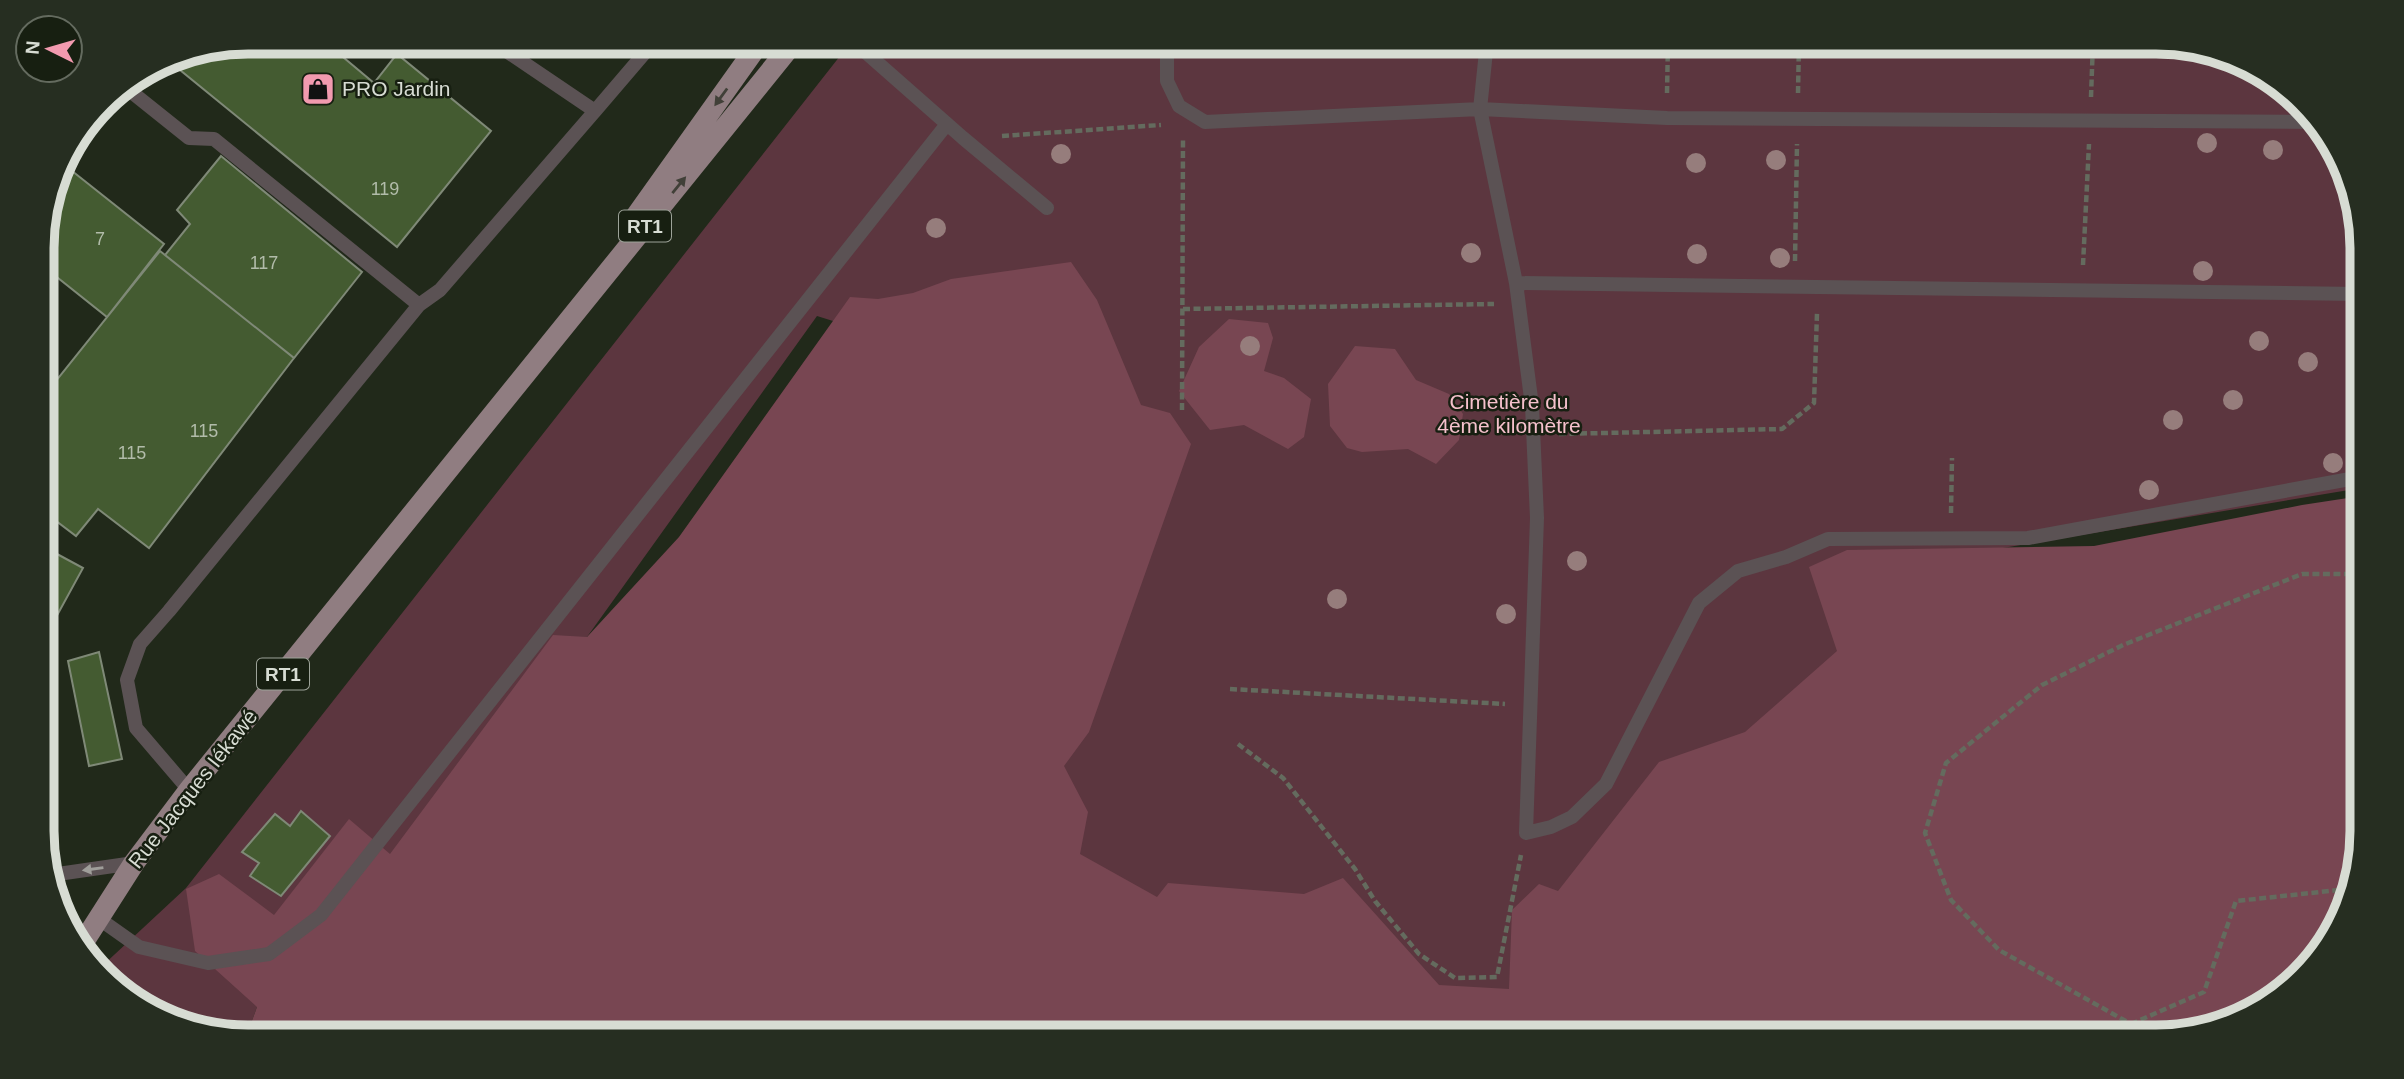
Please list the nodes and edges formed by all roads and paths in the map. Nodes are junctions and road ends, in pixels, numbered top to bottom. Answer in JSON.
{"nodes":[{"id":1,"x":1486,"y":54,"type":"edge"},
{"id":2,"x":1668,"y":54,"type":"edge"},
{"id":3,"x":2093,"y":54,"type":"edge"},
{"id":4,"x":513,"y":55,"type":"edge"},
{"id":5,"x":643,"y":55,"type":"edge"},
{"id":6,"x":751,"y":55,"type":"edge"},
{"id":7,"x":784,"y":55,"type":"edge"},
{"id":8,"x":868,"y":55,"type":"edge"},
{"id":9,"x":1167,"y":55,"type":"edge"},
{"id":10,"x":133,"y":93,"type":"edge"},
{"id":11,"x":1480,"y":109,"type":"junction"},
{"id":12,"x":595,"y":111,"type":"junction"},
{"id":13,"x":1667,"y":118,"type":"junction"},
{"id":14,"x":2090,"y":120,"type":"junction"},
{"id":15,"x":1205,"y":122,"type":"junction"},
{"id":16,"x":2303,"y":122,"type":"edge"},
{"id":17,"x":1183,"y":123,"type":"junction"},
{"id":18,"x":947,"y":124,"type":"junction"},
{"id":19,"x":963,"y":138,"type":"junction"},
{"id":20,"x":1047,"y":208,"type":"dead end"},
{"id":21,"x":1516,"y":283,"type":"junction"},
{"id":22,"x":2082,"y":290,"type":"junction"},
{"id":23,"x":2350,"y":294,"type":"edge"},
{"id":24,"x":1519,"y":304,"type":"junction"},
{"id":25,"x":418,"y":305,"type":"junction"},
{"id":26,"x":1183,"y":309,"type":"junction"},
{"id":27,"x":497,"y":409,"type":"junction"},
{"id":28,"x":1182,"y":410,"type":"dead end"},
{"id":29,"x":1952,"y":458,"type":"dead end"},
{"id":30,"x":2350,"y":479,"type":"edge"},
{"id":31,"x":1950,"y":539,"type":"junction"},
{"id":32,"x":2350,"y":574,"type":"edge"},
{"id":33,"x":1230,"y":689,"type":"dead end"},
{"id":34,"x":1531,"y":705,"type":"junction"},
{"id":35,"x":1238,"y":744,"type":"dead end"},
{"id":36,"x":189,"y":790,"type":"junction"},
{"id":37,"x":1526,"y":833,"type":"junction"},
{"id":38,"x":134,"y":863,"type":"junction"},
{"id":39,"x":60,"y":874,"type":"edge"},
{"id":40,"x":2340,"y":891,"type":"edge"},
{"id":41,"x":98,"y":918,"type":"junction"},
{"id":42,"x":86,"y":937,"type":"edge"},
{"id":43,"x":2131,"y":1024,"type":"joint"}],
"edges":[{"from":1,"to":11,"type":"lane"},
{"from":2,"to":13,"type":"path"},
{"from":3,"to":14,"type":"path"},
{"from":4,"to":12,"type":"lane"},
{"from":5,"to":12,"type":"lane"},
{"from":6,"to":27,"type":"main road","name":"Rue Jacques Iékawé","number":"RT1","one_way":true},
{"from":27,"to":7,"type":"main road","name":"Rue Jacques Iékawé","number":"RT1","one_way":true},
{"from":8,"to":18,"type":"lane"},
{"from":9,"to":15,"type":"lane"},
{"from":10,"to":25,"type":"lane"},
{"from":11,"to":13,"type":"lane"},
{"from":11,"to":15,"type":"lane"},
{"from":11,"to":21,"type":"lane"},
{"from":12,"to":25,"type":"lane"},
{"from":13,"to":14,"type":"lane"},
{"from":14,"to":16,"type":"lane"},
{"from":14,"to":22,"type":"path"},
{"from":15,"to":17,"type":"path"},
{"from":17,"to":19,"type":"path"},
{"from":17,"to":26,"type":"path"},
{"from":18,"to":19,"type":"lane"},
{"from":18,"to":41,"type":"lane"},
{"from":19,"to":20,"type":"lane"},
{"from":21,"to":22,"type":"lane"},
{"from":21,"to":24,"type":"lane"},
{"from":22,"to":23,"type":"lane"},
{"from":24,"to":26,"type":"path"},
{"from":24,"to":34,"type":"lane"},
{"from":25,"to":36,"type":"lane"},
{"from":26,"to":28,"type":"path"},
{"from":27,"to":36,"type":"main road","name":"Rue Jacques Iékawé","number":"RT1"},
{"from":29,"to":31,"type":"path"},
{"from":30,"to":31,"type":"lane"},
{"from":31,"to":37,"type":"lane"},
{"from":32,"to":43,"type":"path"},
{"from":33,"to":34,"type":"path"},
{"from":34,"to":37,"type":"lane"},
{"from":35,"to":37,"type":"path"},
{"from":36,"to":38,"type":"main road","name":"Rue Jacques Iékawé","number":"RT1"},
{"from":38,"to":39,"type":"lane","one_way":true},
{"from":38,"to":41,"type":"main road","name":"Rue Jacques Iékawé","number":"RT1"},
{"from":40,"to":43,"type":"path"},
{"from":41,"to":42,"type":"main road","name":"Rue Jacques Iékawé","number":"RT1"}]}
